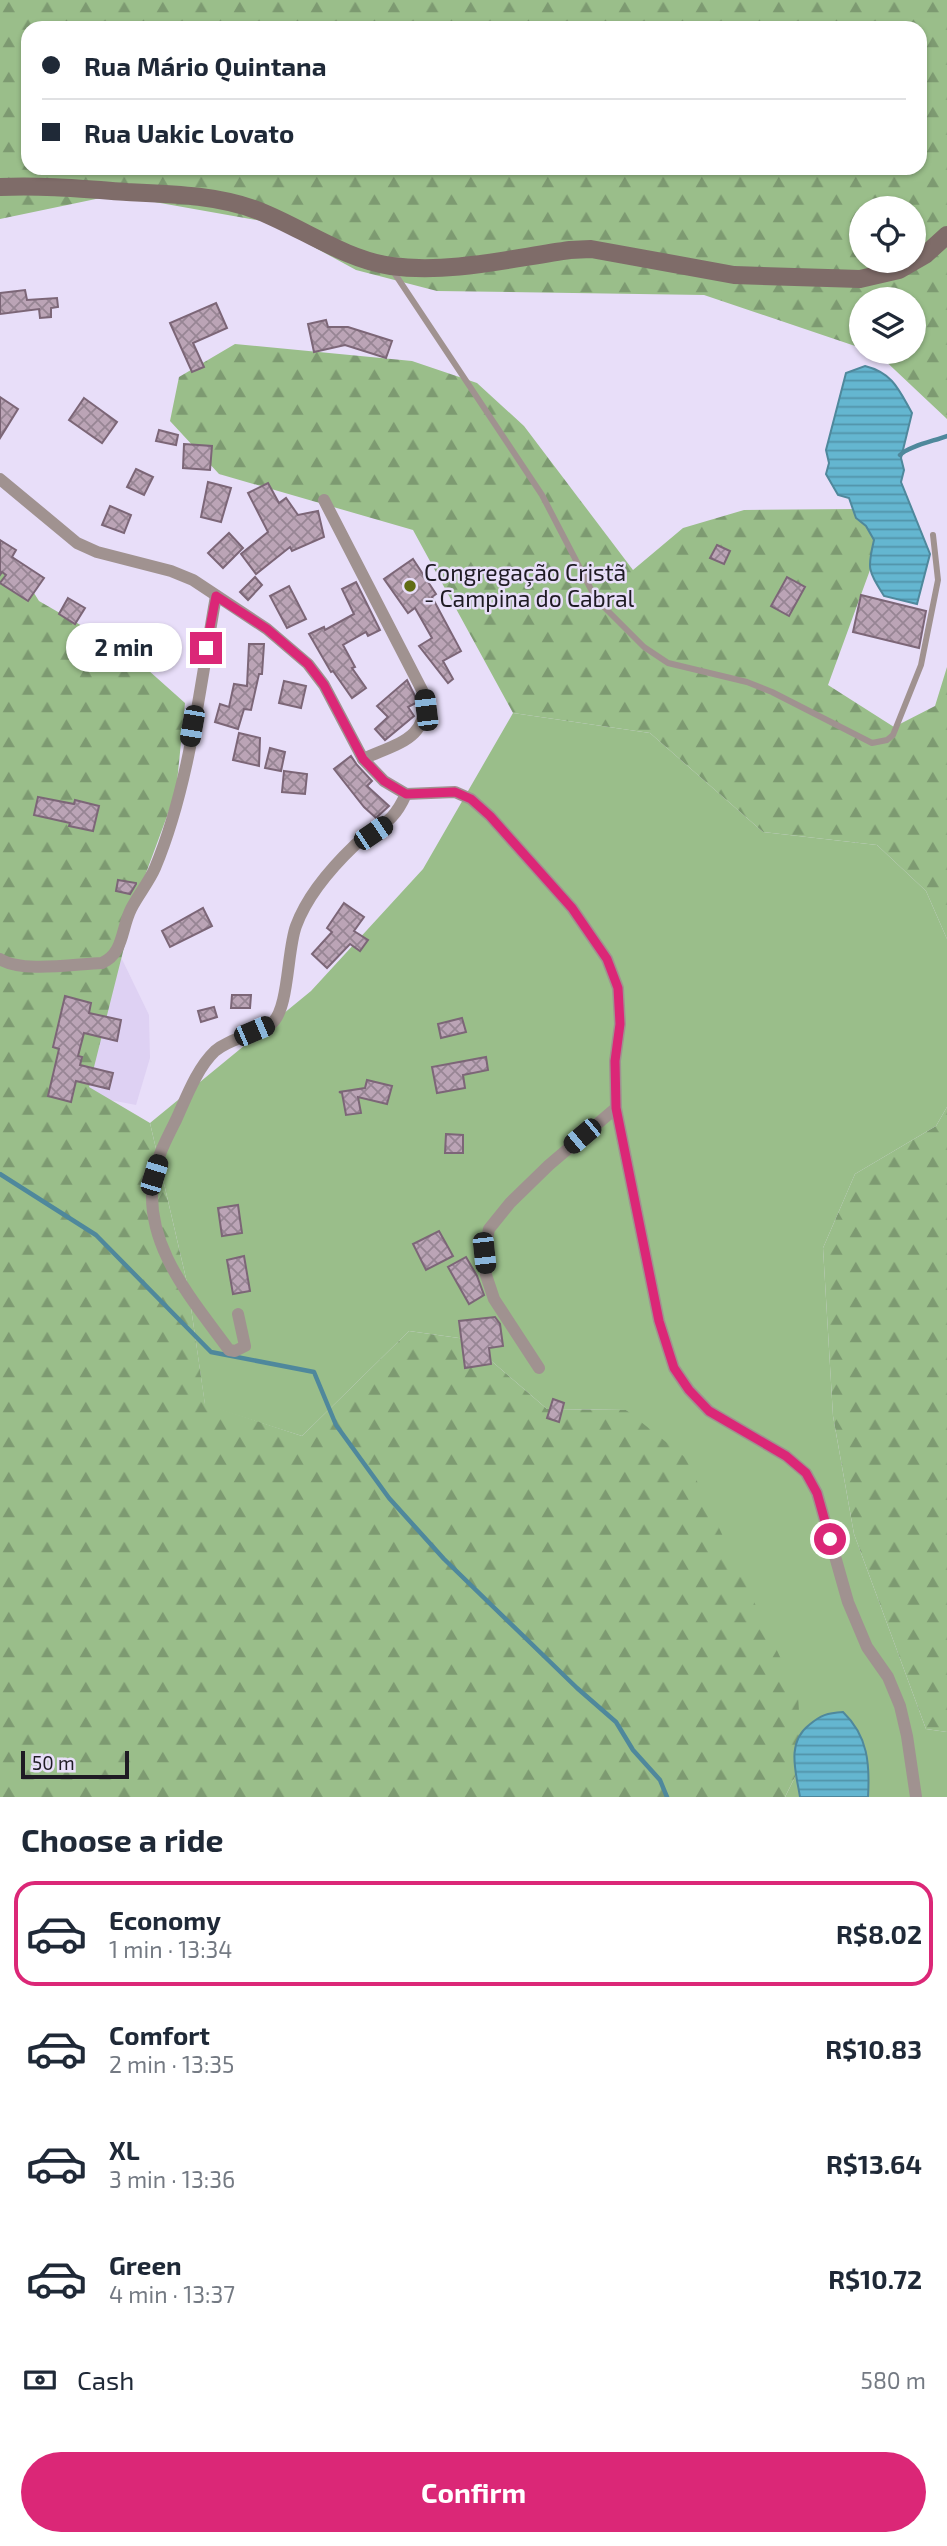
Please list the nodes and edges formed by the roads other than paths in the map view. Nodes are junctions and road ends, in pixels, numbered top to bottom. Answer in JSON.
{"nodes":[{"id":1,"x":0,"y":187,"type":"edge"},
{"id":2,"x":943,"y":244,"type":"edge"},
{"id":3,"x":390,"y":266,"type":"junction"},
{"id":4,"x":0,"y":479,"type":"edge"},
{"id":5,"x":324,"y":500,"type":"dead end"},
{"id":6,"x":933,"y":536,"type":"dead end"},
{"id":7,"x":216,"y":596,"type":"junction"},
{"id":8,"x":363,"y":759,"type":"junction"},
{"id":9,"x":406,"y":794,"type":"junction"},
{"id":10,"x":0,"y":959,"type":"edge"},
{"id":11,"x":616,"y":1108,"type":"junction"},
{"id":12,"x":238,"y":1314,"type":"dead end"},
{"id":13,"x":539,"y":1368,"type":"dead end"},
{"id":14,"x":916,"y":1797,"type":"edge"}],
"edges":[{"from":1,"to":3,"type":"street"},
{"from":2,"to":3,"type":"street"},
{"from":3,"to":6,"type":"lane"},
{"from":4,"to":7,"type":"street"},
{"from":5,"to":8,"type":"street"},
{"from":7,"to":8,"type":"street"},
{"from":7,"to":10,"type":"street"},
{"from":8,"to":9,"type":"street"},
{"from":9,"to":11,"type":"street"},
{"from":9,"to":12,"type":"street"},
{"from":11,"to":13,"type":"street"},
{"from":11,"to":14,"type":"street"}]}
